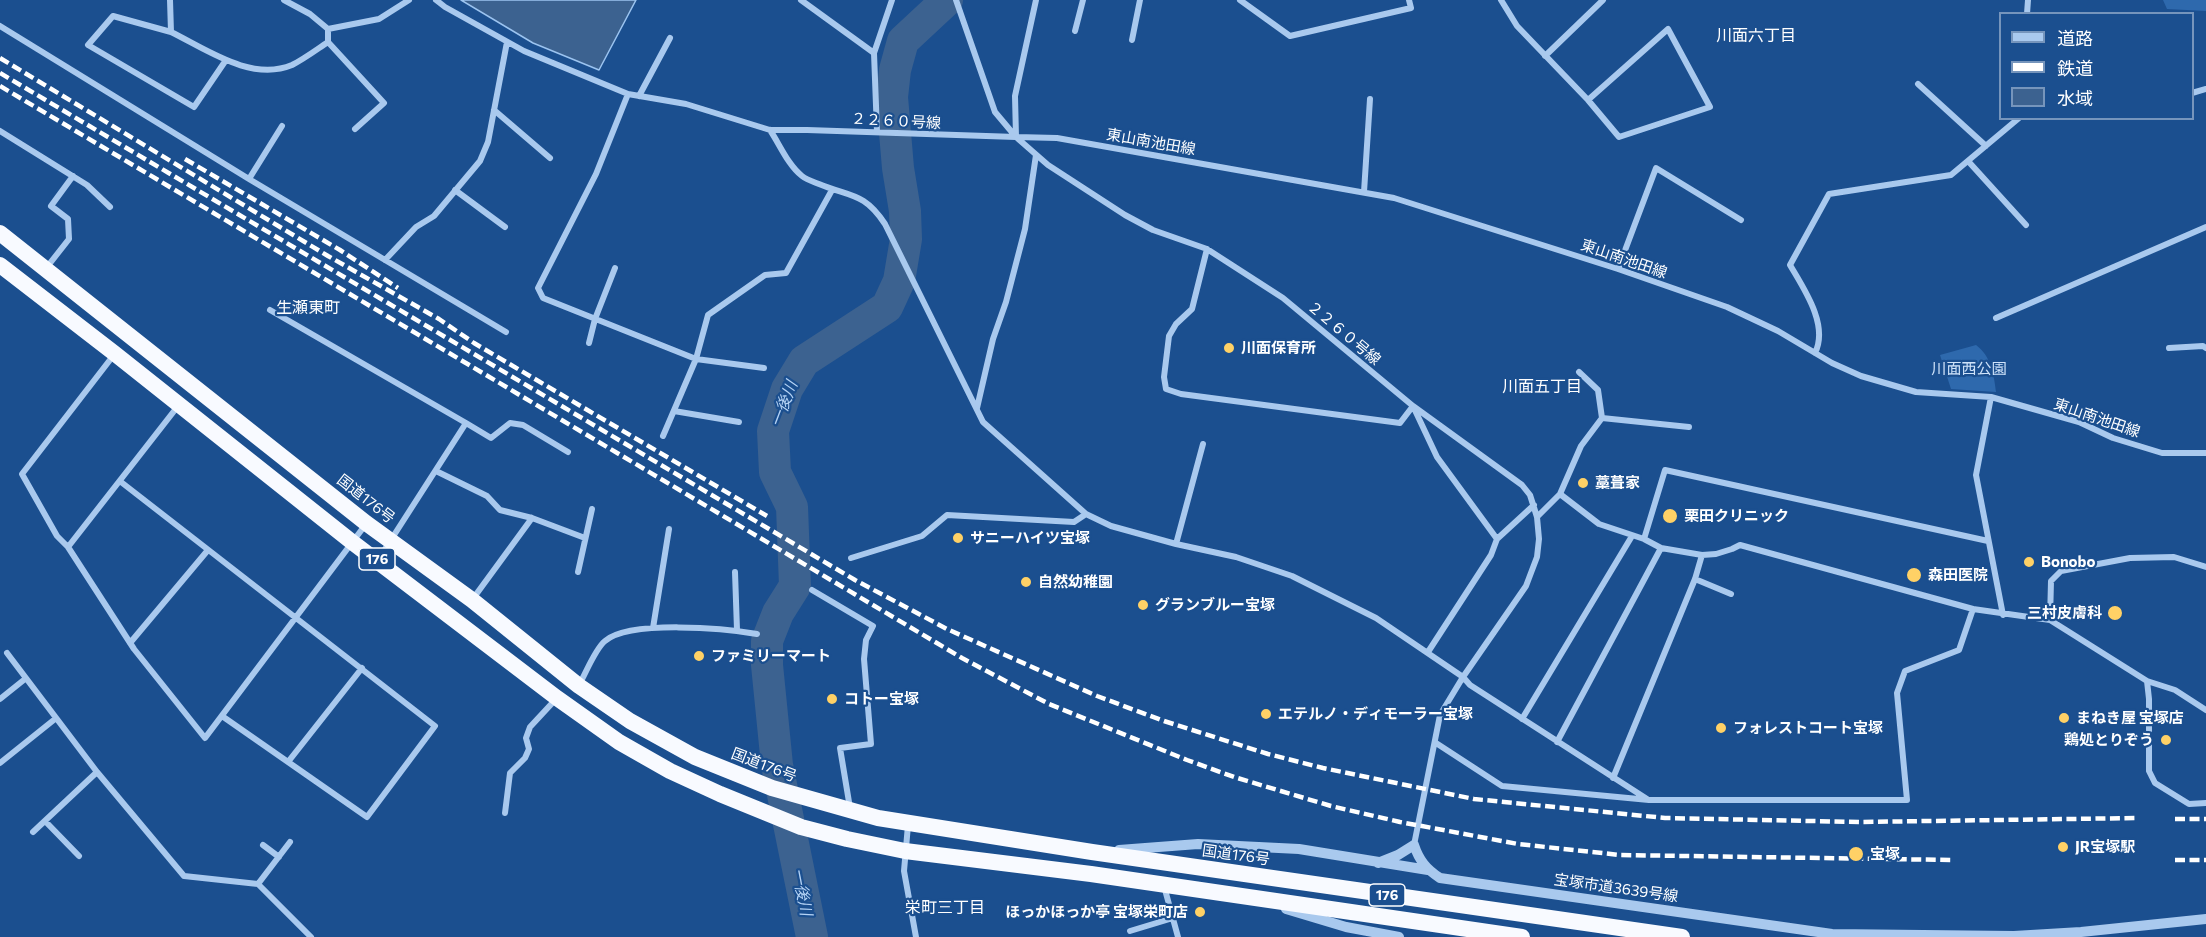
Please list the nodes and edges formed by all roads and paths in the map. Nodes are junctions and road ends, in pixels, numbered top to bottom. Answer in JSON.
{"nodes":[{"id":1,"x":170,"y":0,"type":"edge"},
{"id":2,"x":284,"y":0,"type":"edge"},
{"id":3,"x":409,"y":0,"type":"edge"},
{"id":4,"x":436,"y":0,"type":"edge"},
{"id":5,"x":801,"y":0,"type":"edge"},
{"id":6,"x":892,"y":0,"type":"edge"},
{"id":7,"x":1036,"y":0,"type":"edge"},
{"id":8,"x":1083,"y":0,"type":"edge"},
{"id":9,"x":1140,"y":0,"type":"edge"},
{"id":10,"x":1240,"y":0,"type":"edge"},
{"id":11,"x":1408,"y":0,"type":"edge"},
{"id":12,"x":1501,"y":0,"type":"edge"},
{"id":13,"x":1603,"y":0,"type":"edge"},
{"id":14,"x":957,"y":3,"type":"edge"},
{"id":15,"x":0,"y":26,"type":"edge"},
{"id":16,"x":328,"y":29,"type":"junction"},
{"id":17,"x":1075,"y":31,"type":"dead end"},
{"id":18,"x":171,"y":32,"type":"junction"},
{"id":19,"x":670,"y":38,"type":"dead end"},
{"id":20,"x":1132,"y":40,"type":"dead end"},
{"id":21,"x":328,"y":42,"type":"junction"},
{"id":22,"x":507,"y":42,"type":"junction"},
{"id":23,"x":874,"y":53,"type":"junction"},
{"id":24,"x":1545,"y":56,"type":"junction"},
{"id":25,"x":226,"y":60,"type":"junction"},
{"id":26,"x":1918,"y":84,"type":"dead end"},
{"id":27,"x":628,"y":94,"type":"junction"},
{"id":28,"x":639,"y":96,"type":"junction"},
{"id":29,"x":1370,"y":99,"type":"dead end"},
{"id":30,"x":1588,"y":100,"type":"junction"},
{"id":31,"x":494,"y":110,"type":"junction"},
{"id":32,"x":2017,"y":120,"type":"edge"},
{"id":33,"x":282,"y":126,"type":"dead end"},
{"id":34,"x":355,"y":129,"type":"dead end"},
{"id":35,"x":0,"y":130,"type":"edge"},
{"id":36,"x":770,"y":130,"type":"junction"},
{"id":37,"x":877,"y":132,"type":"junction"},
{"id":38,"x":1016,"y":137,"type":"junction"},
{"id":39,"x":1986,"y":146,"type":"junction"},
{"id":40,"x":1036,"y":155,"type":"junction"},
{"id":41,"x":550,"y":158,"type":"dead end"},
{"id":42,"x":1968,"y":161,"type":"junction"},
{"id":43,"x":73,"y":176,"type":"junction"},
{"id":44,"x":249,"y":178,"type":"junction"},
{"id":45,"x":455,"y":190,"type":"junction"},
{"id":46,"x":832,"y":190,"type":"junction"},
{"id":47,"x":1364,"y":192,"type":"junction"},
{"id":48,"x":110,"y":207,"type":"dead end"},
{"id":49,"x":1741,"y":220,"type":"dead end"},
{"id":50,"x":2026,"y":225,"type":"dead end"},
{"id":51,"x":505,"y":227,"type":"dead end"},
{"id":52,"x":2206,"y":227,"type":"edge"},
{"id":53,"x":0,"y":233,"type":"edge"},
{"id":54,"x":1208,"y":249,"type":"junction"},
{"id":55,"x":385,"y":260,"type":"junction"},
{"id":56,"x":0,"y":265,"type":"edge"},
{"id":57,"x":46,"y":268,"type":"junction"},
{"id":58,"x":615,"y":268,"type":"dead end"},
{"id":59,"x":1618,"y":269,"type":"junction"},
{"id":60,"x":270,"y":310,"type":"dead end"},
{"id":61,"x":1996,"y":318,"type":"dead end"},
{"id":62,"x":595,"y":319,"type":"junction"},
{"id":63,"x":506,"y":332,"type":"dead end"},
{"id":64,"x":589,"y":343,"type":"dead end"},
{"id":65,"x":2169,"y":348,"type":"dead end"},
{"id":66,"x":2206,"y":348,"type":"edge"},
{"id":67,"x":114,"y":353,"type":"junction"},
{"id":68,"x":1815,"y":353,"type":"junction"},
{"id":69,"x":696,"y":359,"type":"junction"},
{"id":70,"x":764,"y":368,"type":"dead end"},
{"id":71,"x":1580,"y":372,"type":"dead end"},
{"id":72,"x":1991,"y":397,"type":"junction"},
{"id":73,"x":178,"y":406,"type":"junction"},
{"id":74,"x":1413,"y":406,"type":"junction"},
{"id":75,"x":977,"y":408,"type":"junction"},
{"id":76,"x":674,"y":411,"type":"junction"},
{"id":77,"x":1602,"y":418,"type":"junction"},
{"id":78,"x":739,"y":422,"type":"dead end"},
{"id":79,"x":466,"y":423,"type":"junction"},
{"id":80,"x":1689,"y":427,"type":"dead end"},
{"id":81,"x":663,"y":436,"type":"dead end"},
{"id":82,"x":1203,"y":444,"type":"dead end"},
{"id":83,"x":568,"y":452,"type":"dead end"},
{"id":84,"x":2206,"y":453,"type":"edge"},
{"id":85,"x":436,"y":471,"type":"junction"},
{"id":86,"x":121,"y":482,"type":"junction"},
{"id":87,"x":1560,"y":494,"type":"junction"},
{"id":88,"x":1534,"y":505,"type":"junction"},
{"id":89,"x":592,"y":509,"type":"dead end"},
{"id":90,"x":1086,"y":514,"type":"junction"},
{"id":91,"x":1537,"y":517,"type":"junction"},
{"id":92,"x":532,"y":518,"type":"junction"},
{"id":93,"x":366,"y":523,"type":"junction"},
{"id":94,"x":669,"y":529,"type":"dead end"},
{"id":95,"x":1632,"y":536,"type":"junction"},
{"id":96,"x":585,"y":538,"type":"junction"},
{"id":97,"x":1497,"y":539,"type":"junction"},
{"id":98,"x":1644,"y":539,"type":"junction"},
{"id":99,"x":391,"y":541,"type":"junction"},
{"id":100,"x":1988,"y":541,"type":"junction"},
{"id":101,"x":352,"y":542,"type":"junction"},
{"id":102,"x":1176,"y":544,"type":"junction"},
{"id":103,"x":68,"y":548,"type":"junction"},
{"id":104,"x":1661,"y":548,"type":"junction"},
{"id":105,"x":208,"y":550,"type":"junction"},
{"id":106,"x":1702,"y":555,"type":"junction"},
{"id":107,"x":851,"y":558,"type":"dead end"},
{"id":108,"x":378,"y":560,"type":"junction"},
{"id":109,"x":2206,"y":567,"type":"edge"},
{"id":110,"x":578,"y":572,"type":"dead end"},
{"id":111,"x":735,"y":572,"type":"dead end"},
{"id":112,"x":1695,"y":579,"type":"junction"},
{"id":113,"x":812,"y":590,"type":"dead end"},
{"id":114,"x":1731,"y":594,"type":"dead end"},
{"id":115,"x":472,"y":600,"type":"junction"},
{"id":116,"x":1973,"y":609,"type":"junction"},
{"id":117,"x":2003,"y":615,"type":"junction"},
{"id":118,"x":295,"y":616,"type":"junction"},
{"id":119,"x":2050,"y":620,"type":"junction"},
{"id":120,"x":653,"y":628,"type":"junction"},
{"id":121,"x":737,"y":630,"type":"junction"},
{"id":122,"x":757,"y":634,"type":"dead end"},
{"id":123,"x":130,"y":643,"type":"junction"},
{"id":124,"x":1428,"y":652,"type":"junction"},
{"id":125,"x":7,"y":653,"type":"dead end"},
{"id":126,"x":362,"y":668,"type":"junction"},
{"id":127,"x":1463,"y":677,"type":"junction"},
{"id":128,"x":25,"y":679,"type":"junction"},
{"id":129,"x":2147,"y":681,"type":"junction"},
{"id":130,"x":579,"y":686,"type":"junction"},
{"id":131,"x":557,"y":698,"type":"junction"},
{"id":132,"x":0,"y":699,"type":"edge"},
{"id":133,"x":2206,"y":710,"type":"edge"},
{"id":134,"x":222,"y":716,"type":"junction"},
{"id":135,"x":55,"y":719,"type":"junction"},
{"id":136,"x":1522,"y":719,"type":"junction"},
{"id":137,"x":1557,"y":742,"type":"junction"},
{"id":138,"x":1436,"y":743,"type":"junction"},
{"id":139,"x":288,"y":762,"type":"junction"},
{"id":140,"x":0,"y":763,"type":"edge"},
{"id":141,"x":97,"y":772,"type":"junction"},
{"id":142,"x":1614,"y":778,"type":"junction"},
{"id":143,"x":1649,"y":800,"type":"junction"},
{"id":144,"x":2206,"y":803,"type":"edge"},
{"id":145,"x":851,"y":811,"type":"junction"},
{"id":146,"x":505,"y":813,"type":"dead end"},
{"id":147,"x":45,"y":821,"type":"junction"},
{"id":148,"x":909,"y":824,"type":"junction"},
{"id":149,"x":33,"y":832,"type":"dead end"},
{"id":150,"x":290,"y":842,"type":"dead end"},
{"id":151,"x":263,"y":845,"type":"dead end"},
{"id":152,"x":1413,"y":845,"type":"junction"},
{"id":153,"x":905,"y":851,"type":"junction"},
{"id":154,"x":1092,"y":852,"type":"junction"},
{"id":155,"x":79,"y":856,"type":"dead end"},
{"id":156,"x":279,"y":857,"type":"junction"},
{"id":157,"x":1378,"y":863,"type":"junction"},
{"id":158,"x":1428,"y":870,"type":"junction"},
{"id":159,"x":258,"y":884,"type":"junction"},
{"id":160,"x":1164,"y":885,"type":"junction"},
{"id":161,"x":1244,"y":897,"type":"junction"},
{"id":162,"x":1173,"y":918,"type":"junction"},
{"id":163,"x":2206,"y":919,"type":"edge"},
{"id":164,"x":1130,"y":931,"type":"dead end"},
{"id":165,"x":1834,"y":936,"type":"edge"},
{"id":166,"x":311,"y":937,"type":"edge"},
{"id":167,"x":916,"y":937,"type":"edge"},
{"id":168,"x":1178,"y":937,"type":"edge"},
{"id":169,"x":1399,"y":937,"type":"edge"},
{"id":170,"x":1522,"y":937,"type":"edge"},
{"id":171,"x":1682,"y":937,"type":"edge"},
{"id":172,"x":1906,"y":937,"type":"edge"}],
"edges":[{"from":1,"to":18,"type":"street"},
{"from":2,"to":16,"type":"street"},
{"from":3,"to":16,"type":"street"},
{"from":4,"to":22,"type":"street","name":"２２６０号線"},
{"from":5,"to":23,"type":"street"},
{"from":6,"to":23,"type":"street"},
{"from":7,"to":38,"type":"street"},
{"from":8,"to":17,"type":"street"},
{"from":9,"to":20,"type":"street"},
{"from":10,"to":11,"type":"street"},
{"from":12,"to":24,"type":"street"},
{"from":13,"to":24,"type":"street"},
{"from":14,"to":38,"type":"street"},
{"from":15,"to":44,"type":"street"},
{"from":16,"to":21,"type":"street"},
{"from":18,"to":25,"type":"street"},
{"from":18,"to":25,"type":"street"},
{"from":19,"to":28,"type":"street"},
{"from":21,"to":25,"type":"street"},
{"from":21,"to":34,"type":"street"},
{"from":22,"to":27,"type":"street","name":"２２６０号線"},
{"from":22,"to":31,"type":"street"},
{"from":23,"to":37,"type":"street"},
{"from":24,"to":30,"type":"street"},
{"from":26,"to":39,"type":"street"},
{"from":27,"to":28,"type":"street","name":"２２６０号線"},
{"from":27,"to":62,"type":"street"},
{"from":28,"to":36,"type":"street","name":"２２６０号線"},
{"from":29,"to":47,"type":"street"},
{"from":30,"to":30,"type":"street"},
{"from":31,"to":41,"type":"street"},
{"from":31,"to":45,"type":"street"},
{"from":32,"to":39,"type":"street"},
{"from":33,"to":44,"type":"street"},
{"from":35,"to":43,"type":"street"},
{"from":36,"to":37,"type":"street","name":"２２６０号線"},
{"from":36,"to":46,"type":"street"},
{"from":37,"to":38,"type":"street","name":"２２６０号線"},
{"from":38,"to":40,"type":"street","name":"２２６０号線"},
{"from":38,"to":47,"type":"street","name":"東山南池田線"},
{"from":39,"to":42,"type":"street"},
{"from":40,"to":54,"type":"street","name":"２２６０号線"},
{"from":40,"to":75,"type":"street"},
{"from":42,"to":50,"type":"street"},
{"from":42,"to":68,"type":"street"},
{"from":43,"to":48,"type":"street"},
{"from":43,"to":57,"type":"street"},
{"from":44,"to":55,"type":"street"},
{"from":45,"to":51,"type":"street"},
{"from":45,"to":55,"type":"street"},
{"from":46,"to":69,"type":"street"},
{"from":46,"to":75,"type":"street"},
{"from":47,"to":59,"type":"street","name":"東山南池田線"},
{"from":49,"to":59,"type":"street"},
{"from":52,"to":61,"type":"street"},
{"from":53,"to":57,"type":"highway","name":"国道176号","number":"176"},
{"from":54,"to":74,"type":"street","name":"２２６０号線"},
{"from":54,"to":74,"type":"street"},
{"from":55,"to":63,"type":"street"},
{"from":56,"to":67,"type":"highway","number":"176"},
{"from":57,"to":93,"type":"highway","name":"国道176号","number":"176"},
{"from":58,"to":62,"type":"street"},
{"from":59,"to":68,"type":"street","name":"東山南池田線"},
{"from":60,"to":79,"type":"street"},
{"from":62,"to":64,"type":"street"},
{"from":62,"to":69,"type":"street"},
{"from":65,"to":66,"type":"street"},
{"from":67,"to":73,"type":"highway","number":"176"},
{"from":67,"to":103,"type":"street"},
{"from":68,"to":72,"type":"street","name":"東山南池田線"},
{"from":69,"to":70,"type":"street"},
{"from":69,"to":76,"type":"street"},
{"from":71,"to":77,"type":"street"},
{"from":72,"to":84,"type":"street","name":"東山南池田線"},
{"from":72,"to":100,"type":"street"},
{"from":73,"to":86,"type":"street"},
{"from":73,"to":101,"type":"highway","number":"176"},
{"from":74,"to":88,"type":"street","name":"２２６０号線"},
{"from":74,"to":97,"type":"street"},
{"from":75,"to":90,"type":"street"},
{"from":76,"to":78,"type":"street"},
{"from":76,"to":81,"type":"street"},
{"from":77,"to":80,"type":"street"},
{"from":77,"to":87,"type":"street"},
{"from":79,"to":83,"type":"street"},
{"from":79,"to":85,"type":"street"},
{"from":82,"to":102,"type":"street"},
{"from":85,"to":92,"type":"street"},
{"from":85,"to":99,"type":"street"},
{"from":86,"to":103,"type":"street"},
{"from":86,"to":105,"type":"street"},
{"from":87,"to":91,"type":"street"},
{"from":87,"to":95,"type":"street"},
{"from":88,"to":91,"type":"street","name":"２２６０号線"},
{"from":88,"to":97,"type":"street"},
{"from":89,"to":96,"type":"street"},
{"from":90,"to":102,"type":"street"},
{"from":90,"to":107,"type":"street"},
{"from":91,"to":127,"type":"street","name":"２２６０号線"},
{"from":92,"to":96,"type":"street"},
{"from":92,"to":115,"type":"street"},
{"from":93,"to":99,"type":"highway","name":"国道176号","number":"176"},
{"from":93,"to":101,"type":"street"},
{"from":94,"to":120,"type":"street"},
{"from":95,"to":98,"type":"street"},
{"from":95,"to":136,"type":"street"},
{"from":96,"to":110,"type":"street"},
{"from":97,"to":124,"type":"street"},
{"from":98,"to":100,"type":"street"},
{"from":98,"to":104,"type":"street"},
{"from":99,"to":108,"type":"street"},
{"from":99,"to":115,"type":"highway","name":"国道176号","number":"176"},
{"from":100,"to":117,"type":"street"},
{"from":101,"to":108,"type":"highway","number":"176"},
{"from":101,"to":118,"type":"street"},
{"from":102,"to":124,"type":"street"},
{"from":103,"to":123,"type":"street"},
{"from":104,"to":106,"type":"street"},
{"from":104,"to":137,"type":"street"},
{"from":105,"to":118,"type":"street"},
{"from":105,"to":123,"type":"street"},
{"from":106,"to":112,"type":"street"},
{"from":106,"to":116,"type":"street"},
{"from":108,"to":131,"type":"highway","number":"176"},
{"from":109,"to":119,"type":"street"},
{"from":111,"to":121,"type":"street"},
{"from":112,"to":114,"type":"street"},
{"from":112,"to":142,"type":"street"},
{"from":113,"to":145,"type":"street"},
{"from":115,"to":130,"type":"highway","name":"国道176号","number":"176"},
{"from":116,"to":117,"type":"street"},
{"from":116,"to":143,"type":"street"},
{"from":117,"to":119,"type":"street"},
{"from":118,"to":126,"type":"street"},
{"from":118,"to":134,"type":"street"},
{"from":119,"to":129,"type":"street"},
{"from":120,"to":121,"type":"street"},
{"from":120,"to":130,"type":"street"},
{"from":121,"to":122,"type":"street"},
{"from":123,"to":134,"type":"street"},
{"from":124,"to":127,"type":"street"},
{"from":125,"to":128,"type":"street"},
{"from":126,"to":139,"type":"street"},
{"from":126,"to":139,"type":"street"},
{"from":127,"to":136,"type":"street"},
{"from":127,"to":138,"type":"street","name":"２２６０号線"},
{"from":128,"to":132,"type":"street"},
{"from":128,"to":135,"type":"street"},
{"from":129,"to":133,"type":"street"},
{"from":129,"to":144,"type":"street"},
{"from":130,"to":145,"type":"highway","name":"国道176号","number":"176"},
{"from":131,"to":146,"type":"street"},
{"from":131,"to":153,"type":"highway","number":"176"},
{"from":134,"to":139,"type":"street"},
{"from":135,"to":140,"type":"street"},
{"from":135,"to":141,"type":"street"},
{"from":136,"to":137,"type":"street"},
{"from":137,"to":142,"type":"street"},
{"from":138,"to":143,"type":"street"},
{"from":138,"to":152,"type":"street","name":"２２６０号線"},
{"from":141,"to":147,"type":"street"},
{"from":141,"to":159,"type":"street"},
{"from":142,"to":143,"type":"street"},
{"from":145,"to":148,"type":"highway","name":"国道176号","number":"176"},
{"from":147,"to":149,"type":"street"},
{"from":147,"to":155,"type":"street"},
{"from":148,"to":153,"type":"street"},
{"from":148,"to":154,"type":"highway","name":"国道176号","number":"176"},
{"from":150,"to":156,"type":"street"},
{"from":151,"to":156,"type":"street"},
{"from":152,"to":157,"type":"street"},
{"from":152,"to":158,"type":"street"},
{"from":153,"to":160,"type":"highway","number":"176"},
{"from":153,"to":167,"type":"street"},
{"from":154,"to":157,"type":"street","name":"宝塚市道3639号線"},
{"from":154,"to":171,"type":"highway","name":"国道176号","number":"176"},
{"from":156,"to":159,"type":"street"},
{"from":157,"to":158,"type":"street","name":"宝塚市道3639号線"},
{"from":158,"to":165,"type":"street","name":"宝塚市道3639号線"},
{"from":159,"to":166,"type":"street"},
{"from":160,"to":161,"type":"highway","number":"176"},
{"from":160,"to":162,"type":"street"},
{"from":161,"to":169,"type":"street"},
{"from":161,"to":170,"type":"highway","number":"176"},
{"from":162,"to":164,"type":"street"},
{"from":162,"to":168,"type":"street"},
{"from":163,"to":172,"type":"street","name":"宝塚市道3639号線"},
{"from":165,"to":172,"type":"street","name":"宝塚市道3639号線"}]}
